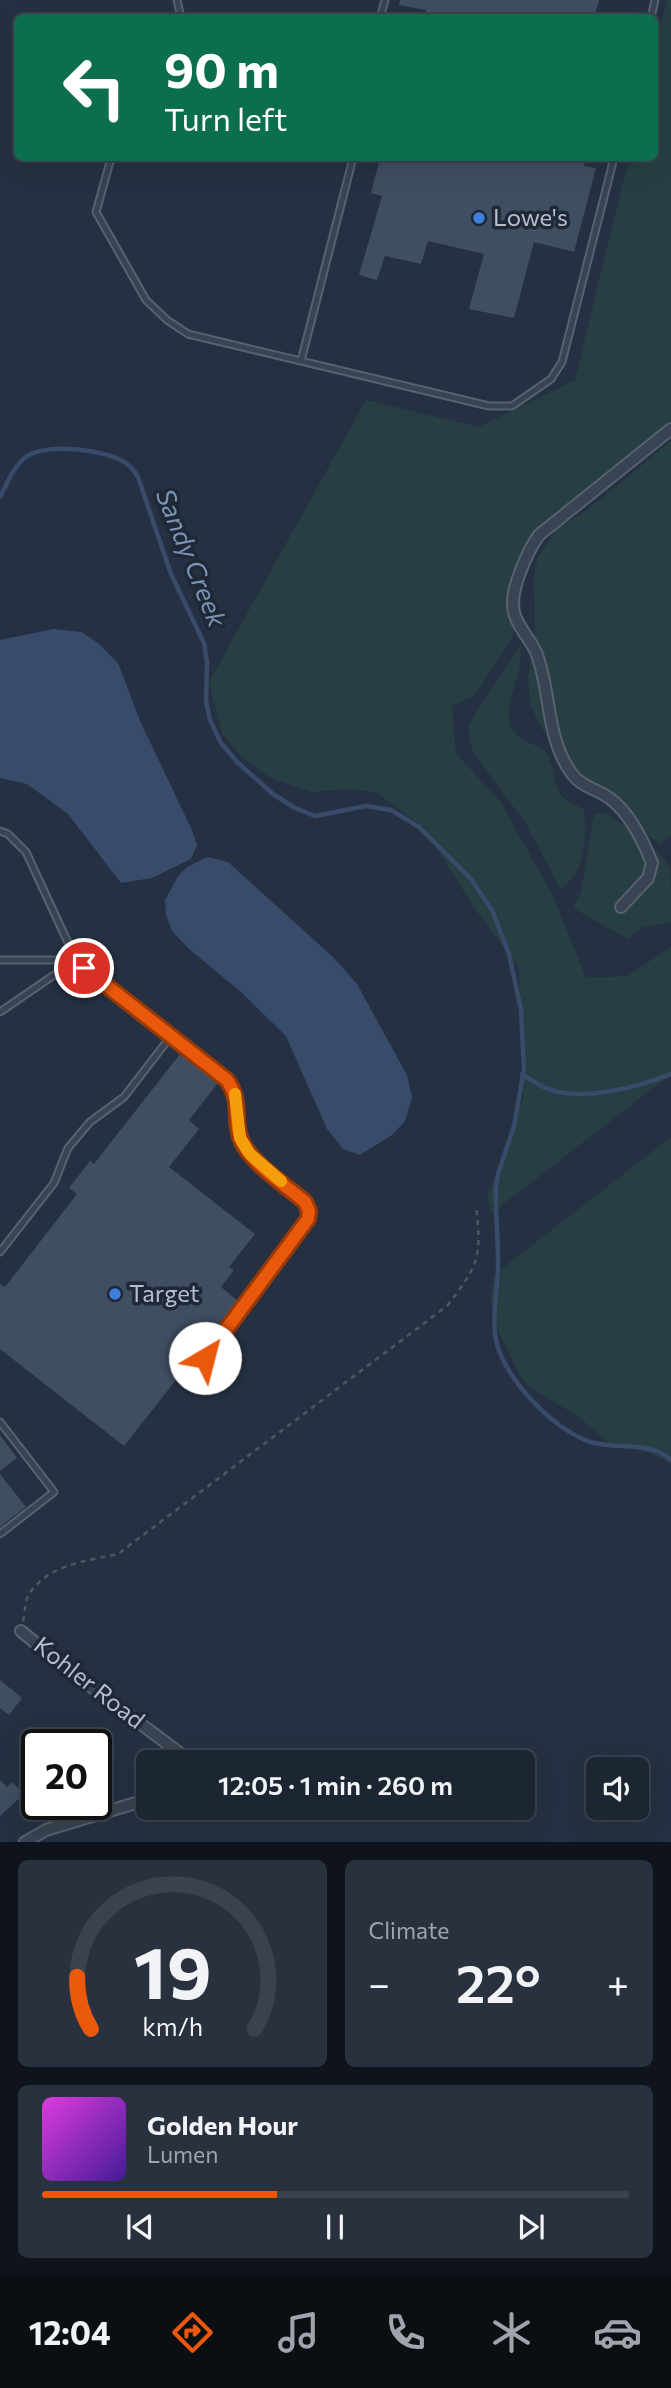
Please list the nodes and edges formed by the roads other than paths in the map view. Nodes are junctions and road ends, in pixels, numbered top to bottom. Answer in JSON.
{"nodes":[{"id":1,"x":110,"y":161,"type":"edge"},
{"id":2,"x":352,"y":161,"type":"edge"},
{"id":3,"x":613,"y":161,"type":"edge"},
{"id":4,"x":301,"y":361,"type":"junction"},
{"id":5,"x":671,"y":429,"type":"edge"},
{"id":6,"x":0,"y":831,"type":"edge"},
{"id":7,"x":621,"y":907,"type":"dead end"},
{"id":8,"x":0,"y":960,"type":"edge"},
{"id":9,"x":76,"y":960,"type":"junction"},
{"id":10,"x":0,"y":1012,"type":"edge"},
{"id":11,"x":171,"y":1037,"type":"junction"},
{"id":12,"x":0,"y":1252,"type":"edge"},
{"id":13,"x":205,"y":1358,"type":"dead end"},
{"id":14,"x":0,"y":1422,"type":"edge"},
{"id":15,"x":0,"y":1534,"type":"edge"},
{"id":16,"x":21,"y":1631,"type":"road end"},
{"id":17,"x":176,"y":1750,"type":"edge"},
{"id":18,"x":136,"y":1803,"type":"edge"},
{"id":19,"x":25,"y":1842,"type":"edge"}],
"edges":[{"from":1,"to":4,"type":"lane"},
{"from":2,"to":4,"type":"lane"},
{"from":3,"to":4,"type":"lane"},
{"from":5,"to":7,"type":"street"},
{"from":6,"to":9,"type":"lane"},
{"from":8,"to":9,"type":"lane"},
{"from":9,"to":10,"type":"lane"},
{"from":9,"to":11,"type":"lane"},
{"from":11,"to":12,"type":"lane"},
{"from":11,"to":13,"type":"lane"},
{"from":14,"to":15,"type":"lane"},
{"from":16,"to":17,"type":"street","name":"Kohler Road"},
{"from":18,"to":19,"type":"street"}]}
